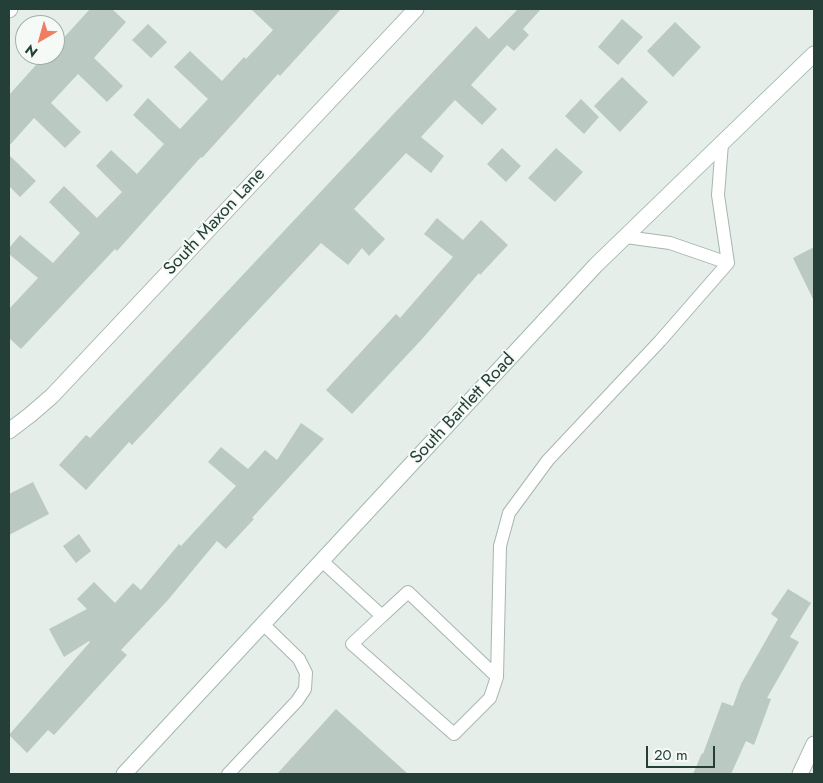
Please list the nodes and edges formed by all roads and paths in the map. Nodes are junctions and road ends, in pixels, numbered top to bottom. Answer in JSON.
{"nodes":[{"id":1,"x":416,"y":9,"type":"edge"},
{"id":2,"x":814,"y":54,"type":"edge"},
{"id":3,"x":722,"y":143,"type":"junction"},
{"id":4,"x":626,"y":237,"type":"junction"},
{"id":5,"x":728,"y":263,"type":"junction"},
{"id":6,"x":9,"y":431,"type":"edge"},
{"id":7,"x":322,"y":561,"type":"junction"},
{"id":8,"x":382,"y":616,"type":"junction"},
{"id":9,"x":263,"y":624,"type":"junction"},
{"id":10,"x":497,"y":677,"type":"junction"},
{"id":11,"x":814,"y":744,"type":"edge"},
{"id":12,"x":124,"y":774,"type":"edge"},
{"id":13,"x":228,"y":774,"type":"edge"},
{"id":14,"x":800,"y":774,"type":"edge"}],
"edges":[{"from":1,"to":6,"type":"main road","name":"South Maxon Lane"},
{"from":2,"to":3,"type":"main road","name":"South Bartlett Road"},
{"from":3,"to":4,"type":"main road","name":"South Bartlett Road"},
{"from":3,"to":5,"type":"lane"},
{"from":4,"to":5,"type":"lane"},
{"from":4,"to":7,"type":"main road","name":"South Bartlett Road"},
{"from":5,"to":10,"type":"lane"},
{"from":7,"to":8,"type":"lane"},
{"from":7,"to":9,"type":"main road","name":"South Bartlett Road"},
{"from":8,"to":10,"type":"lane"},
{"from":8,"to":10,"type":"lane"},
{"from":9,"to":12,"type":"main road","name":"South Bartlett Road"},
{"from":9,"to":13,"type":"lane"},
{"from":11,"to":14,"type":"main road"}]}
